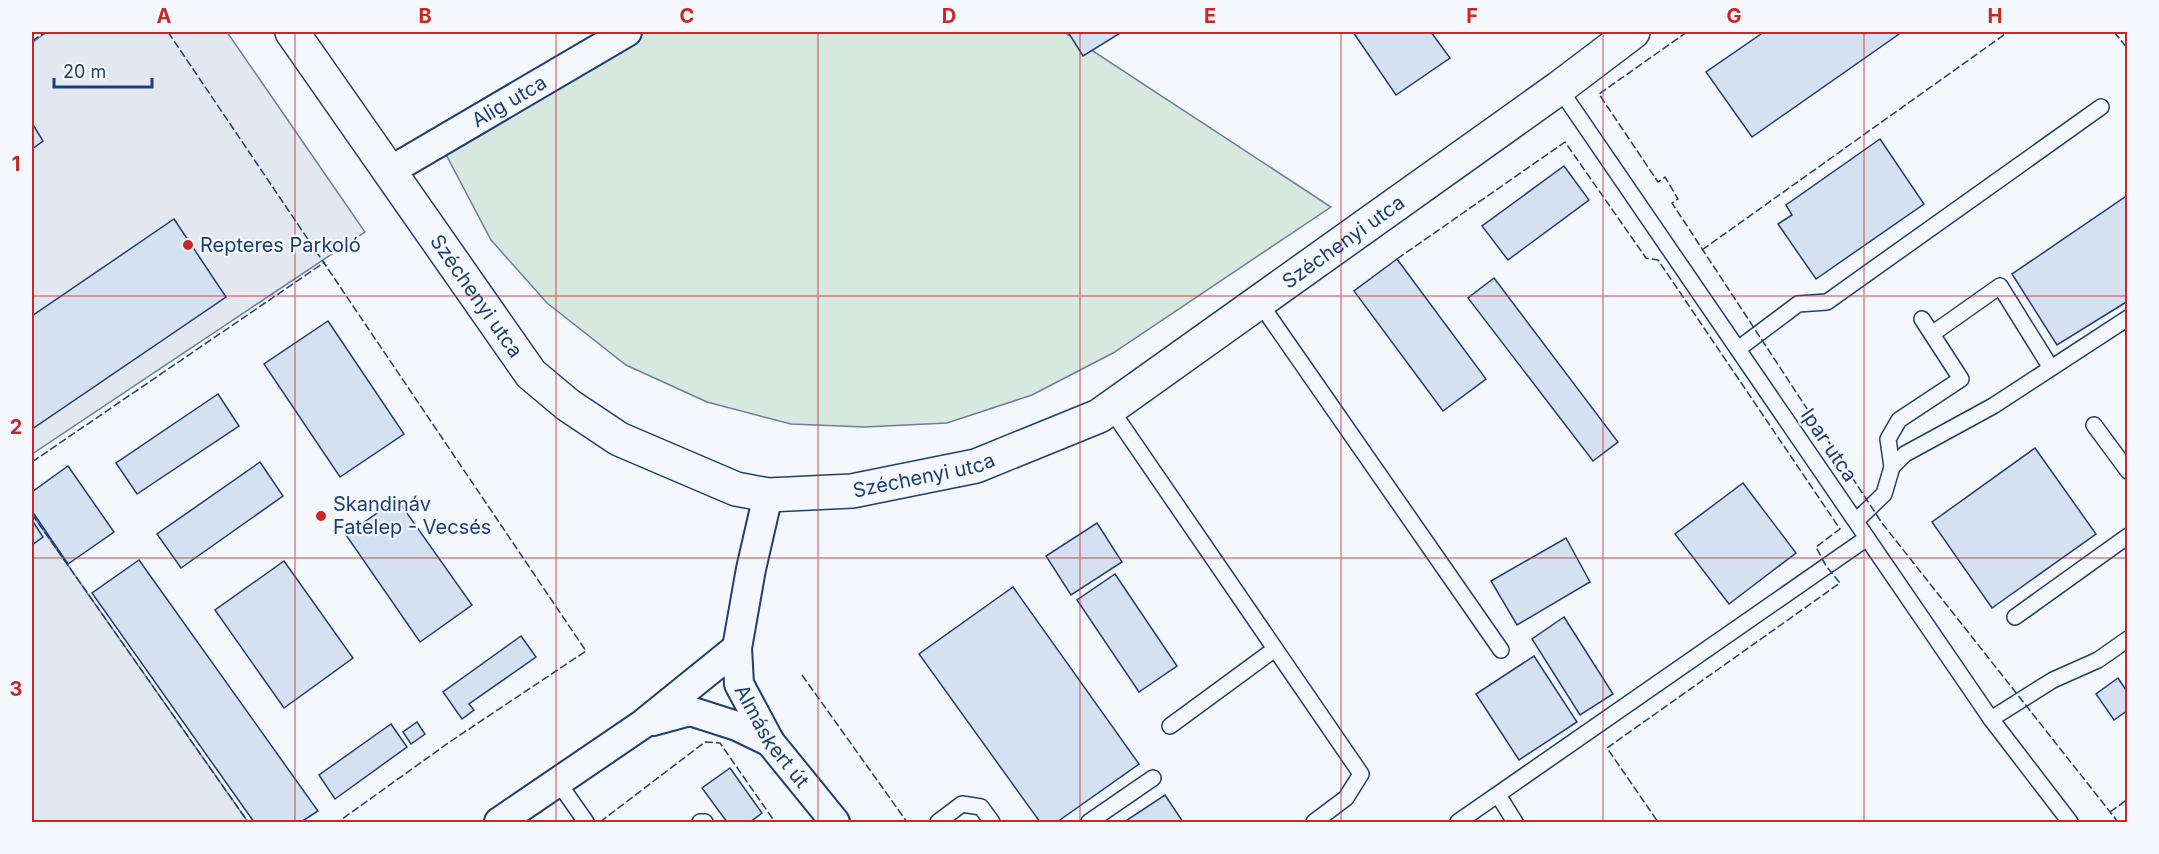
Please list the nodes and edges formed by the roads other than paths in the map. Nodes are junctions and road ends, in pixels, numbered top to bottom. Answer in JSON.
{"nodes":[{"id":1,"x":292,"y":32,"type":"edge"},
{"id":2,"x":627,"y":32,"type":"edge"},
{"id":3,"x":1634,"y":32,"type":"edge"},
{"id":4,"x":1559,"y":88,"type":"junction"},
{"id":5,"x":2102,"y":108,"type":"dead end"},
{"id":6,"x":390,"y":171,"type":"junction"},
{"id":7,"x":1259,"y":302,"type":"junction"},
{"id":8,"x":2127,"y":318,"type":"edge"},
{"id":9,"x":1922,"y":319,"type":"dead end"},
{"id":10,"x":1932,"y":334,"type":"junction"},
{"id":11,"x":1738,"y":349,"type":"junction"},
{"id":12,"x":2051,"y":368,"type":"junction"},
{"id":13,"x":1110,"y":408,"type":"junction"},
{"id":14,"x":2094,"y":425,"type":"dead end"},
{"id":15,"x":1892,"y":467,"type":"junction"},
{"id":16,"x":2127,"y":471,"type":"edge"},
{"id":17,"x":768,"y":495,"type":"junction"},
{"id":18,"x":1856,"y":521,"type":"junction"},
{"id":19,"x":2127,"y":536,"type":"edge"},
{"id":20,"x":1867,"y":538,"type":"junction"},
{"id":21,"x":2016,"y":617,"type":"dead end"},
{"id":22,"x":2127,"y":639,"type":"edge"},
{"id":23,"x":737,"y":648,"type":"junction"},
{"id":24,"x":1275,"y":649,"type":"junction"},
{"id":25,"x":1502,"y":650,"type":"dead end"},
{"id":26,"x":1991,"y":719,"type":"junction"},
{"id":27,"x":643,"y":724,"type":"junction"},
{"id":28,"x":1170,"y":726,"type":"dead end"},
{"id":29,"x":770,"y":742,"type":"junction"},
{"id":30,"x":1153,"y":778,"type":"dead end"},
{"id":31,"x":558,"y":782,"type":"junction"},
{"id":32,"x":1498,"y":795,"type":"junction"},
{"id":33,"x":499,"y":822,"type":"edge"},
{"id":34,"x":586,"y":822,"type":"edge"},
{"id":35,"x":835,"y":822,"type":"edge"},
{"id":36,"x":938,"y":822,"type":"edge"},
{"id":37,"x":992,"y":822,"type":"edge"},
{"id":38,"x":1089,"y":822,"type":"edge"},
{"id":39,"x":1314,"y":822,"type":"edge"},
{"id":40,"x":1458,"y":822,"type":"edge"},
{"id":41,"x":1515,"y":822,"type":"edge"},
{"id":42,"x":2070,"y":822,"type":"edge"}],
"edges":[{"from":1,"to":6,"type":"street","name":"Széchenyi utca"},
{"from":2,"to":6,"type":"street","name":"Alig utca"},
{"from":3,"to":4,"type":"street","name":"Széchenyi utca"},
{"from":4,"to":7,"type":"street","name":"Széchenyi utca"},
{"from":4,"to":11,"type":"lane","name":"Ipar utca"},
{"from":5,"to":11,"type":"lane"},
{"from":6,"to":17,"type":"street","name":"Széchenyi utca"},
{"from":7,"to":13,"type":"street","name":"Széchenyi utca"},
{"from":7,"to":25,"type":"lane"},
{"from":8,"to":12,"type":"lane"},
{"from":9,"to":10,"type":"lane"},
{"from":10,"to":12,"type":"lane"},
{"from":10,"to":15,"type":"lane"},
{"from":11,"to":18,"type":"lane","name":"Ipar utca"},
{"from":12,"to":15,"type":"lane"},
{"from":13,"to":17,"type":"street","name":"Széchenyi utca"},
{"from":13,"to":24,"type":"lane"},
{"from":14,"to":16,"type":"lane"},
{"from":15,"to":18,"type":"lane"},
{"from":17,"to":23,"type":"street","name":"Almáskert út"},
{"from":18,"to":20,"type":"lane","name":"Ipar utca"},
{"from":19,"to":21,"type":"lane"},
{"from":20,"to":26,"type":"lane","name":"Ipar utca"},
{"from":20,"to":32,"type":"lane"},
{"from":22,"to":26,"type":"lane"},
{"from":23,"to":27,"type":"street"},
{"from":23,"to":29,"type":"street","name":"Almáskert út"},
{"from":24,"to":28,"type":"lane"},
{"from":24,"to":39,"type":"lane"},
{"from":26,"to":42,"type":"lane","name":"Ipar utca"},
{"from":27,"to":29,"type":"street"},
{"from":27,"to":31,"type":"street"},
{"from":29,"to":35,"type":"street","name":"Almáskert út"},
{"from":30,"to":38,"type":"lane"},
{"from":31,"to":33,"type":"street"},
{"from":31,"to":34,"type":"lane"},
{"from":32,"to":40,"type":"lane"},
{"from":32,"to":41,"type":"lane"},
{"from":36,"to":37,"type":"lane"}]}
